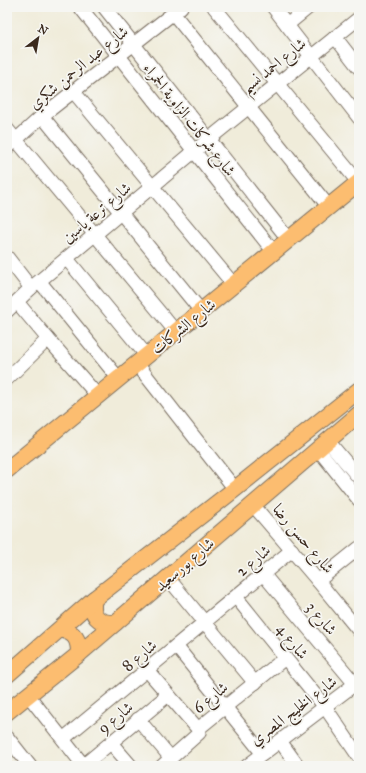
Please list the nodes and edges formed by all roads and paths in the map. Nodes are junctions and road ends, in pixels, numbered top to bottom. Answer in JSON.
{"nodes":[{"id":1,"x":80,"y":7,"type":"edge"},
{"id":2,"x":104,"y":7,"type":"edge"},
{"id":3,"x":214,"y":7,"type":"edge"},
{"id":4,"x":273,"y":7,"type":"edge"},
{"id":5,"x":309,"y":7,"type":"edge"},
{"id":6,"x":177,"y":10,"type":"edge"},
{"id":7,"x":359,"y":18,"type":"edge"},
{"id":8,"x":287,"y":25,"type":"junction"},
{"id":9,"x":335,"y":37,"type":"junction"},
{"id":10,"x":133,"y":44,"type":"junction"},
{"id":11,"x":118,"y":56,"type":"junction"},
{"id":12,"x":312,"y":56,"type":"junction"},
{"id":13,"x":359,"y":68,"type":"edge"},
{"id":14,"x":278,"y":84,"type":"junction"},
{"id":15,"x":73,"y":92,"type":"junction"},
{"id":16,"x":248,"y":107,"type":"junction"},
{"id":17,"x":42,"y":116,"type":"junction"},
{"id":18,"x":359,"y":118,"type":"edge"},
{"id":19,"x":7,"y":129,"type":"edge"},
{"id":20,"x":209,"y":139,"type":"junction"},
{"id":21,"x":12,"y":144,"type":"edge"},
{"id":22,"x":194,"y":151,"type":"junction"},
{"id":23,"x":359,"y":182,"type":"edge"},
{"id":24,"x":152,"y":187,"type":"junction"},
{"id":25,"x":329,"y":207,"type":"junction"},
{"id":26,"x":121,"y":213,"type":"junction"},
{"id":27,"x":95,"y":235,"type":"junction"},
{"id":28,"x":289,"y":240,"type":"junction"},
{"id":29,"x":274,"y":252,"type":"junction"},
{"id":30,"x":7,"y":257,"type":"edge"},
{"id":31,"x":67,"y":259,"type":"junction"},
{"id":32,"x":36,"y":285,"type":"junction"},
{"id":33,"x":234,"y":285,"type":"junction"},
{"id":34,"x":17,"y":302,"type":"junction"},
{"id":35,"x":7,"y":311,"type":"edge"},
{"id":36,"x":202,"y":311,"type":"junction"},
{"id":37,"x":176,"y":332,"type":"junction"},
{"id":38,"x":48,"y":339,"type":"junction"},
{"id":39,"x":142,"y":360,"type":"junction"},
{"id":40,"x":7,"y":378,"type":"edge"},
{"id":41,"x":119,"y":378,"type":"junction"},
{"id":42,"x":359,"y":390,"type":"edge"},
{"id":43,"x":98,"y":396,"type":"junction"},
{"id":44,"x":359,"y":414,"type":"edge"},
{"id":45,"x":323,"y":445,"type":"junction"},
{"id":46,"x":354,"y":463,"type":"edge"},
{"id":47,"x":7,"y":470,"type":"edge"},
{"id":48,"x":359,"y":478,"type":"edge"},
{"id":49,"x":235,"y":489,"type":"junction"},
{"id":50,"x":359,"y":500,"type":"edge"},
{"id":51,"x":253,"y":505,"type":"junction"},
{"id":52,"x":359,"y":548,"type":"edge"},
{"id":53,"x":292,"y":550,"type":"junction"},
{"id":54,"x":263,"y":574,"type":"junction"},
{"id":55,"x":168,"y":578,"type":"junction"},
{"id":56,"x":318,"y":581,"type":"junction"},
{"id":57,"x":236,"y":597,"type":"junction"},
{"id":58,"x":94,"y":599,"type":"junction"},
{"id":59,"x":205,"y":622,"type":"junction"},
{"id":60,"x":115,"y":623,"type":"junction"},
{"id":61,"x":61,"y":628,"type":"junction"},
{"id":62,"x":359,"y":631,"type":"edge"},
{"id":63,"x":176,"y":646,"type":"junction"},
{"id":64,"x":79,"y":654,"type":"junction"},
{"id":65,"x":285,"y":658,"type":"junction"},
{"id":66,"x":147,"y":670,"type":"junction"},
{"id":67,"x":7,"y":676,"type":"edge"},
{"id":68,"x":357,"y":682,"type":"edge"},
{"id":69,"x":255,"y":683,"type":"junction"},
{"id":70,"x":28,"y":695,"type":"junction"},
{"id":71,"x":168,"y":695,"type":"junction"},
{"id":72,"x":225,"y":707,"type":"junction"},
{"id":73,"x":325,"y":707,"type":"junction"},
{"id":74,"x":7,"y":712,"type":"edge"},
{"id":75,"x":138,"y":720,"type":"junction"},
{"id":76,"x":198,"y":729,"type":"junction"},
{"id":77,"x":7,"y":737,"type":"edge"},
{"id":78,"x":64,"y":739,"type":"junction"},
{"id":79,"x":280,"y":741,"type":"junction"},
{"id":80,"x":111,"y":743,"type":"junction"},
{"id":81,"x":263,"y":754,"type":"junction"},
{"id":82,"x":359,"y":757,"type":"edge"},
{"id":83,"x":167,"y":762,"type":"edge"},
{"id":84,"x":30,"y":766,"type":"edge"},
{"id":85,"x":84,"y":766,"type":"edge"},
{"id":86,"x":131,"y":766,"type":"edge"},
{"id":87,"x":247,"y":766,"type":"edge"},
{"id":88,"x":298,"y":766,"type":"edge"}],
"edges":[{"from":1,"to":11,"type":"street","name":"شارع شركات الزاوية الحمراء"},
{"from":2,"to":10,"type":"street","name":"شارع شركات الزاوية الحمراء"},
{"from":3,"to":14,"type":"street"},
{"from":4,"to":8,"type":"street"},
{"from":5,"to":8,"type":"street"},
{"from":6,"to":10,"type":"street","name":"شارع عبد الرحمن شكري"},
{"from":6,"to":16,"type":"street"},
{"from":7,"to":9,"type":"street","name":"شارع احمد نسيم"},
{"from":8,"to":12,"type":"street"},
{"from":9,"to":12,"type":"street","name":"شارع احمد نسيم"},
{"from":9,"to":13,"type":"street"},
{"from":10,"to":11,"type":"street","name":"شارع عبد الرحمن شكري"},
{"from":10,"to":20,"type":"street","name":"شارع شركات الزاوية الحمراء"},
{"from":11,"to":15,"type":"street","name":"شارع عبد الرحمن شكري"},
{"from":11,"to":22,"type":"street","name":"شارع شركات الزاوية الحمراء"},
{"from":12,"to":14,"type":"street","name":"شارع احمد نسيم"},
{"from":12,"to":18,"type":"street"},
{"from":14,"to":16,"type":"street","name":"شارع احمد نسيم"},
{"from":14,"to":23,"type":"street"},
{"from":15,"to":17,"type":"street","name":"شارع عبد الرحمن شكري"},
{"from":15,"to":24,"type":"street"},
{"from":16,"to":20,"type":"street","name":"شارع احمد نسيم"},
{"from":16,"to":25,"type":"street"},
{"from":17,"to":21,"type":"street","name":"شارع عبد الرحمن شكري"},
{"from":17,"to":26,"type":"street"},
{"from":19,"to":21,"type":"street"},
{"from":20,"to":22,"type":"street","name":"شارع ترعة ياسين"},
{"from":20,"to":28,"type":"street","name":"شارع شركات الزاوية الحمراء"},
{"from":21,"to":27,"type":"street"},
{"from":22,"to":24,"type":"street","name":"شارع ترعة ياسين"},
{"from":22,"to":29,"type":"street","name":"شارع شركات الزاوية الحمراء"},
{"from":23,"to":25,"type":"main road","name":"شارع الشركات"},
{"from":24,"to":26,"type":"street","name":"شارع ترعة ياسين"},
{"from":24,"to":33,"type":"street"},
{"from":25,"to":28,"type":"main road","name":"شارع الشركات"},
{"from":26,"to":27,"type":"street","name":"شارع ترعة ياسين"},
{"from":26,"to":36,"type":"street"},
{"from":27,"to":31,"type":"street","name":"شارع ترعة ياسين"},
{"from":27,"to":37,"type":"street"},
{"from":28,"to":29,"type":"main road","name":"شارع الشركات"},
{"from":29,"to":33,"type":"main road","name":"شارع الشركات"},
{"from":30,"to":32,"type":"street"},
{"from":31,"to":32,"type":"street","name":"شارع ترعة ياسين"},
{"from":31,"to":39,"type":"street"},
{"from":32,"to":34,"type":"street","name":"شارع ترعة ياسين"},
{"from":32,"to":41,"type":"street"},
{"from":33,"to":36,"type":"main road","name":"شارع الشركات"},
{"from":34,"to":35,"type":"street","name":"شارع ترعة ياسين"},
{"from":34,"to":38,"type":"street"},
{"from":36,"to":37,"type":"main road","name":"شارع الشركات"},
{"from":37,"to":39,"type":"main road","name":"شارع الشركات"},
{"from":38,"to":40,"type":"street"},
{"from":38,"to":43,"type":"street"},
{"from":39,"to":41,"type":"main road","name":"شارع الشركات"},
{"from":39,"to":49,"type":"street"},
{"from":41,"to":43,"type":"main road","name":"شارع الشركات"},
{"from":42,"to":49,"type":"main road","name":"شارع بورسعيد"},
{"from":43,"to":47,"type":"main road","name":"شارع الشركات"},
{"from":44,"to":45,"type":"main road","name":"شارع بورسعيد"},
{"from":45,"to":46,"type":"street"},
{"from":45,"to":50,"type":"street"},
{"from":45,"to":51,"type":"main road","name":"شارع بورسعيد"},
{"from":46,"to":48,"type":"street"},
{"from":49,"to":58,"type":"main road","name":"شارع بورسعيد"},
{"from":51,"to":53,"type":"street","name":"شارع حسن رضا"},
{"from":51,"to":55,"type":"main road","name":"شارع بورسعيد"},
{"from":52,"to":56,"type":"street"},
{"from":53,"to":54,"type":"street","name":"شارع 2"},
{"from":53,"to":56,"type":"street","name":"شارع حسن رضا"},
{"from":54,"to":57,"type":"street","name":"شارع 2"},
{"from":54,"to":68,"type":"street","name":"شارع 3"},
{"from":55,"to":59,"type":"street"},
{"from":55,"to":60,"type":"main road","name":"شارع بورسعيد"},
{"from":56,"to":62,"type":"street","name":"شارع حسن رضا"},
{"from":57,"to":59,"type":"street","name":"شارع 8"},
{"from":57,"to":65,"type":"street","name":"شارع 4"},
{"from":58,"to":60,"type":"main road"},
{"from":58,"to":61,"type":"main road","name":"شارع بورسعيد"},
{"from":59,"to":63,"type":"street","name":"شارع 8"},
{"from":59,"to":69,"type":"street"},
{"from":60,"to":64,"type":"main road","name":"شارع بورسعيد"},
{"from":61,"to":64,"type":"main road"},
{"from":61,"to":67,"type":"main road","name":"شارع بورسعيد"},
{"from":63,"to":66,"type":"street","name":"شارع 8"},
{"from":63,"to":72,"type":"street"},
{"from":64,"to":70,"type":"main road","name":"شارع بورسعيد"},
{"from":65,"to":69,"type":"street","name":"شارع 6"},
{"from":65,"to":73,"type":"street","name":"شارع 4"},
{"from":66,"to":71,"type":"street"},
{"from":66,"to":78,"type":"street","name":"شارع 8"},
{"from":68,"to":73,"type":"street","name":"شارع الخليج المصري"},
{"from":69,"to":72,"type":"street","name":"شارع 6"},
{"from":70,"to":74,"type":"main road","name":"شارع بورسعيد"},
{"from":70,"to":78,"type":"street"},
{"from":71,"to":75,"type":"street","name":"شارع 9"},
{"from":71,"to":76,"type":"street"},
{"from":72,"to":76,"type":"street","name":"شارع 6"},
{"from":72,"to":81,"type":"street"},
{"from":73,"to":79,"type":"street","name":"شارع الخليج المصري"},
{"from":73,"to":82,"type":"street","name":"شارع 4"},
{"from":75,"to":80,"type":"street","name":"شارع 9"},
{"from":75,"to":83,"type":"street"},
{"from":76,"to":83,"type":"street","name":"شارع 6"},
{"from":77,"to":84,"type":"street"},
{"from":78,"to":85,"type":"street"},
{"from":79,"to":81,"type":"street","name":"شارع الخليج المصري"},
{"from":79,"to":88,"type":"street"},
{"from":80,"to":85,"type":"street","name":"شارع 9"},
{"from":80,"to":86,"type":"street"},
{"from":81,"to":87,"type":"street","name":"شارع الخليج المصري"}]}
